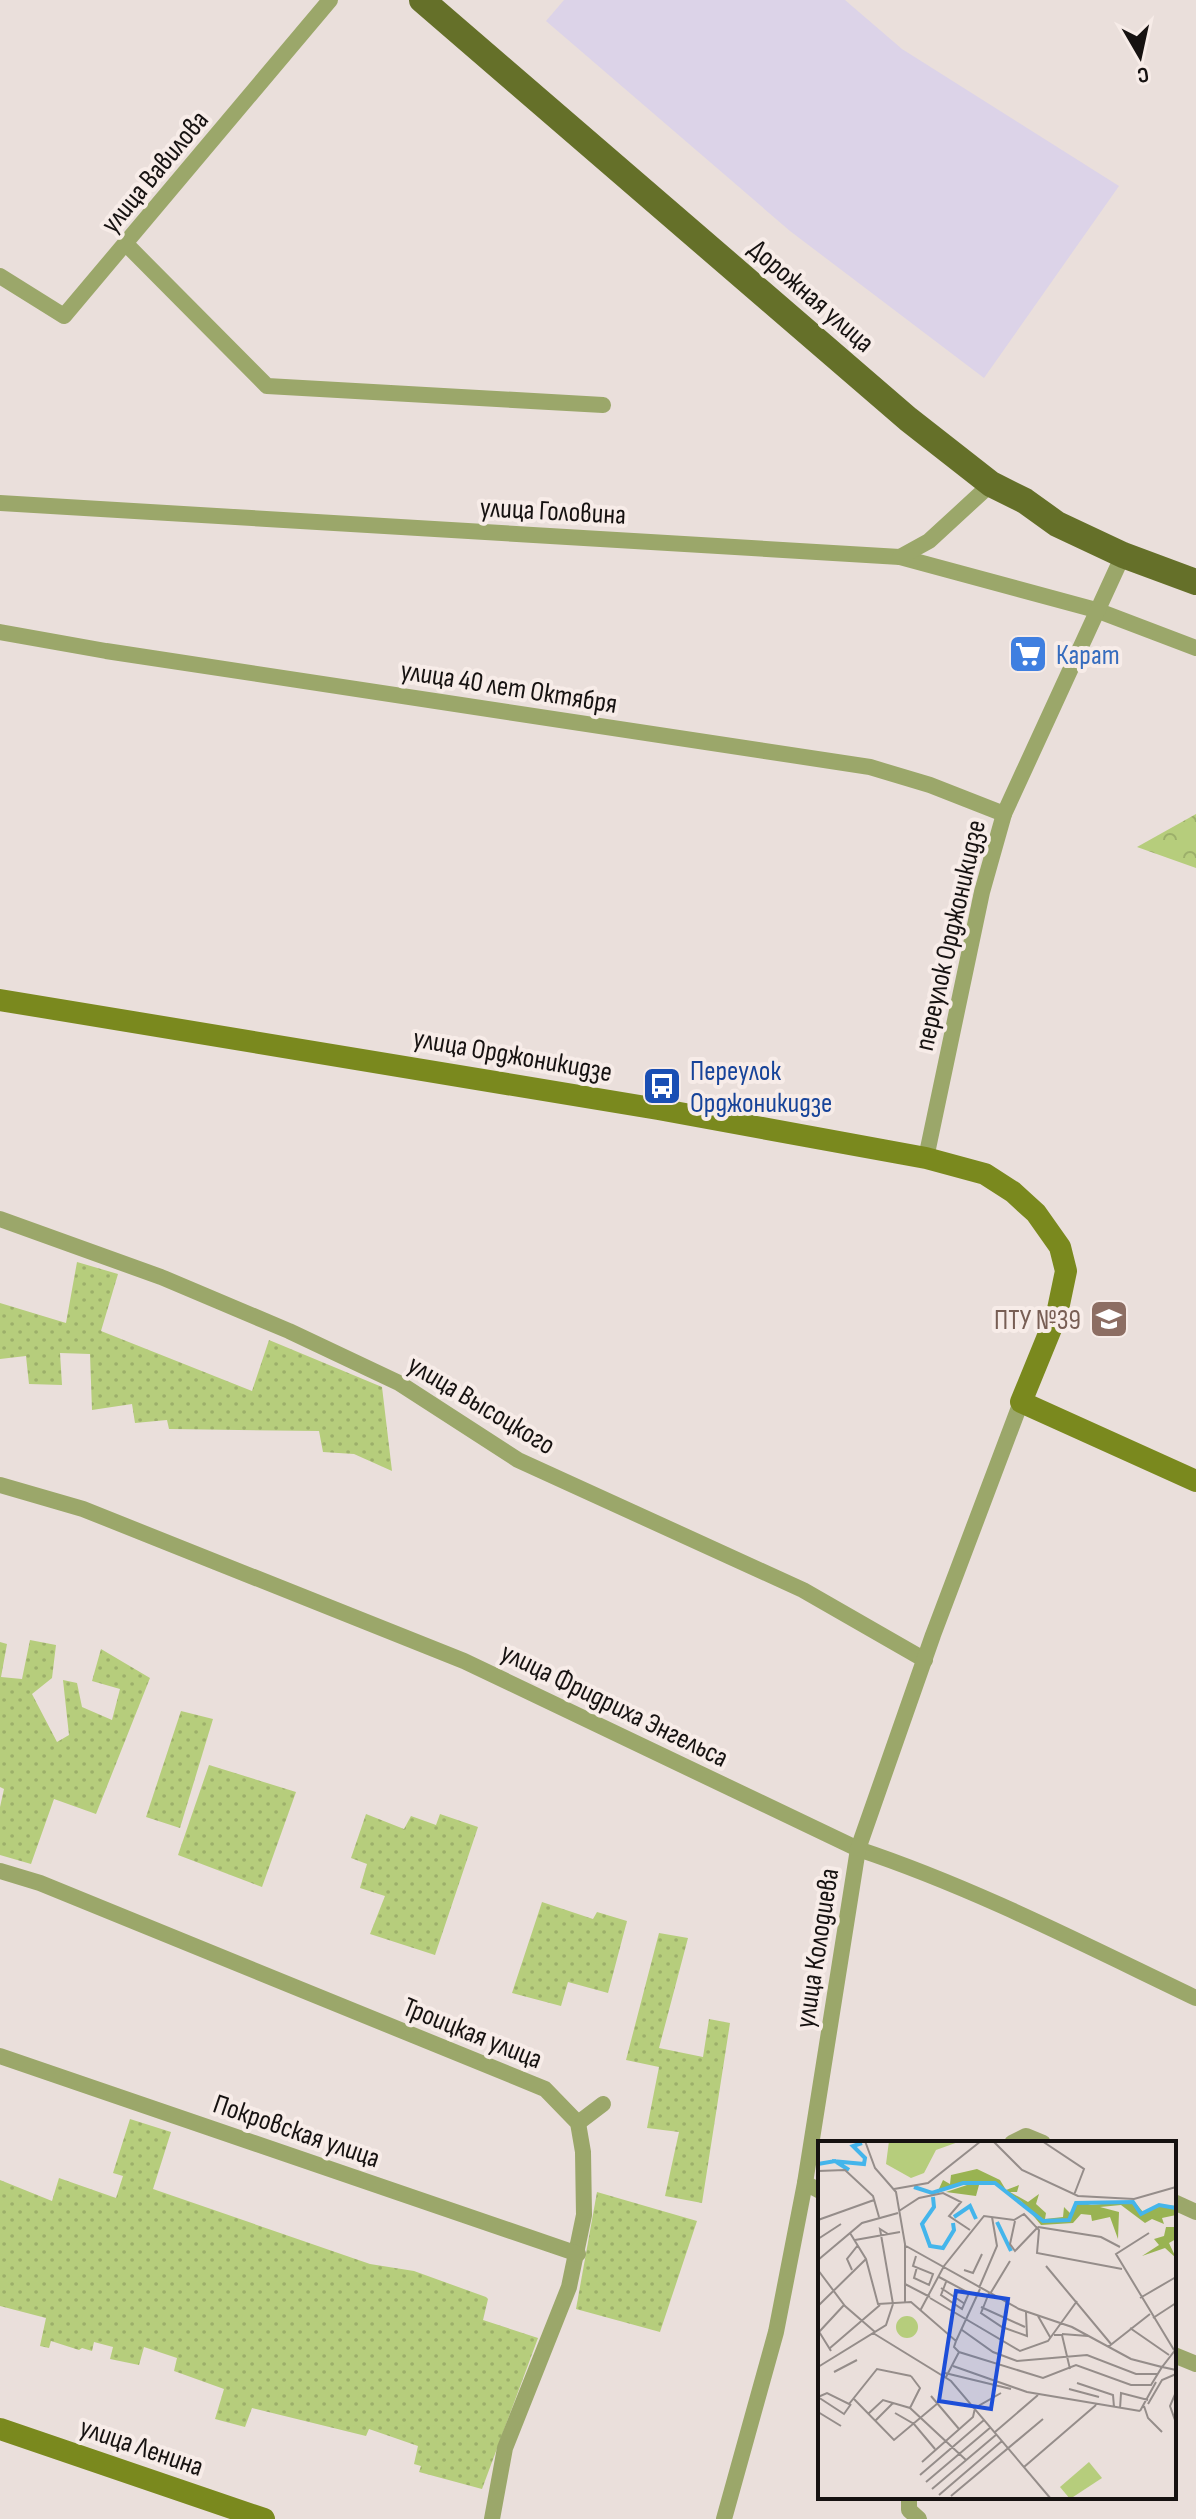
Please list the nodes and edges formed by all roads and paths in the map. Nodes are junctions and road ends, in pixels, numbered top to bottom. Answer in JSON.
{"nodes":[{"id":1,"x":422,"y":0,"type":"edge"},
{"id":2,"x":325,"y":1,"type":"edge"},
{"id":3,"x":127,"y":245,"type":"junction"},
{"id":4,"x":0,"y":276,"type":"edge"},
{"id":5,"x":603,"y":405,"type":"dead end"},
{"id":6,"x":991,"y":484,"type":"junction"},
{"id":7,"x":0,"y":503,"type":"edge"},
{"id":8,"x":1123,"y":555,"type":"junction"},
{"id":9,"x":900,"y":557,"type":"junction"},
{"id":10,"x":1196,"y":582,"type":"edge"},
{"id":11,"x":1096,"y":610,"type":"junction"},
{"id":12,"x":0,"y":632,"type":"edge"},
{"id":13,"x":1196,"y":648,"type":"edge"},
{"id":14,"x":1004,"y":814,"type":"junction"},
{"id":15,"x":0,"y":1000,"type":"edge"},
{"id":16,"x":926,"y":1158,"type":"junction"},
{"id":17,"x":0,"y":1219,"type":"edge"},
{"id":18,"x":1021,"y":1402,"type":"junction"},
{"id":19,"x":1196,"y":1481,"type":"edge"},
{"id":20,"x":0,"y":1485,"type":"edge"},
{"id":21,"x":925,"y":1660,"type":"junction"},
{"id":22,"x":858,"y":1849,"type":"junction"},
{"id":23,"x":0,"y":1871,"type":"edge"},
{"id":24,"x":1196,"y":1998,"type":"edge"},
{"id":25,"x":0,"y":2056,"type":"edge"},
{"id":26,"x":603,"y":2104,"type":"dead end"},
{"id":27,"x":578,"y":2123,"type":"junction"},
{"id":28,"x":818,"y":2141,"type":"edge"},
{"id":29,"x":1016,"y":2141,"type":"edge"},
{"id":30,"x":1038,"y":2141,"type":"edge"},
{"id":31,"x":818,"y":2143,"type":"edge"},
{"id":32,"x":812,"y":2187,"type":"edge"},
{"id":33,"x":1176,"y":2203,"type":"edge"},
{"id":34,"x":1196,"y":2212,"type":"edge"},
{"id":35,"x":578,"y":2254,"type":"junction"},
{"id":36,"x":1176,"y":2356,"type":"edge"},
{"id":37,"x":1196,"y":2364,"type":"edge"},
{"id":38,"x":0,"y":2429,"type":"edge"},
{"id":39,"x":909,"y":2499,"type":"edge"},
{"id":40,"x":264,"y":2519,"type":"edge"},
{"id":41,"x":492,"y":2519,"type":"edge"},
{"id":42,"x":724,"y":2519,"type":"edge"},
{"id":43,"x":919,"y":2519,"type":"edge"}],
"edges":[{"from":1,"to":6,"type":"main road","name":"Дорожная улица"},
{"from":2,"to":3,"type":"street","name":"улица Вавилова"},
{"from":3,"to":4,"type":"street","name":"улица Вавилова"},
{"from":3,"to":5,"type":"street"},
{"from":6,"to":8,"type":"main road","name":"Дорожная улица"},
{"from":6,"to":9,"type":"street"},
{"from":7,"to":9,"type":"street","name":"улица Головина"},
{"from":8,"to":10,"type":"main road","name":"Дорожная улица"},
{"from":8,"to":11,"type":"street","name":"переулок Орджоникидзе"},
{"from":9,"to":11,"type":"street","name":"улица Головина"},
{"from":11,"to":13,"type":"street","name":"улица Головина"},
{"from":11,"to":14,"type":"street","name":"переулок Орджоникидзе"},
{"from":12,"to":14,"type":"street","name":"улица 40 лет Октября"},
{"from":14,"to":16,"type":"street","name":"переулок Орджоникидзе"},
{"from":15,"to":16,"type":"main road","name":"улица Орджоникидзе"},
{"from":16,"to":18,"type":"main road","name":"улица Орджоникидзе"},
{"from":17,"to":21,"type":"street","name":"улица Высоцкого"},
{"from":18,"to":19,"type":"main road"},
{"from":18,"to":21,"type":"street","name":"улица Колодиева"},
{"from":20,"to":22,"type":"street","name":"улица Фридриха Энгельса"},
{"from":21,"to":22,"type":"street","name":"улица Колодиева"},
{"from":22,"to":24,"type":"street","name":"улица Фридриха Энгельса"},
{"from":22,"to":28,"type":"street","name":"улица Колодиева"},
{"from":23,"to":27,"type":"street","name":"Троицкая улица"},
{"from":25,"to":35,"type":"street","name":"Покровская улица"},
{"from":26,"to":27,"type":"street"},
{"from":27,"to":35,"type":"street"},
{"from":29,"to":30,"type":"street"},
{"from":31,"to":32,"type":"street","name":"улица Колодиева"},
{"from":32,"to":42,"type":"street","name":"улица Колодиева"},
{"from":33,"to":34,"type":"street"},
{"from":35,"to":41,"type":"street"},
{"from":36,"to":37,"type":"street"},
{"from":38,"to":40,"type":"main road","name":"улица Ленина"},
{"from":39,"to":43,"type":"street"}]}
